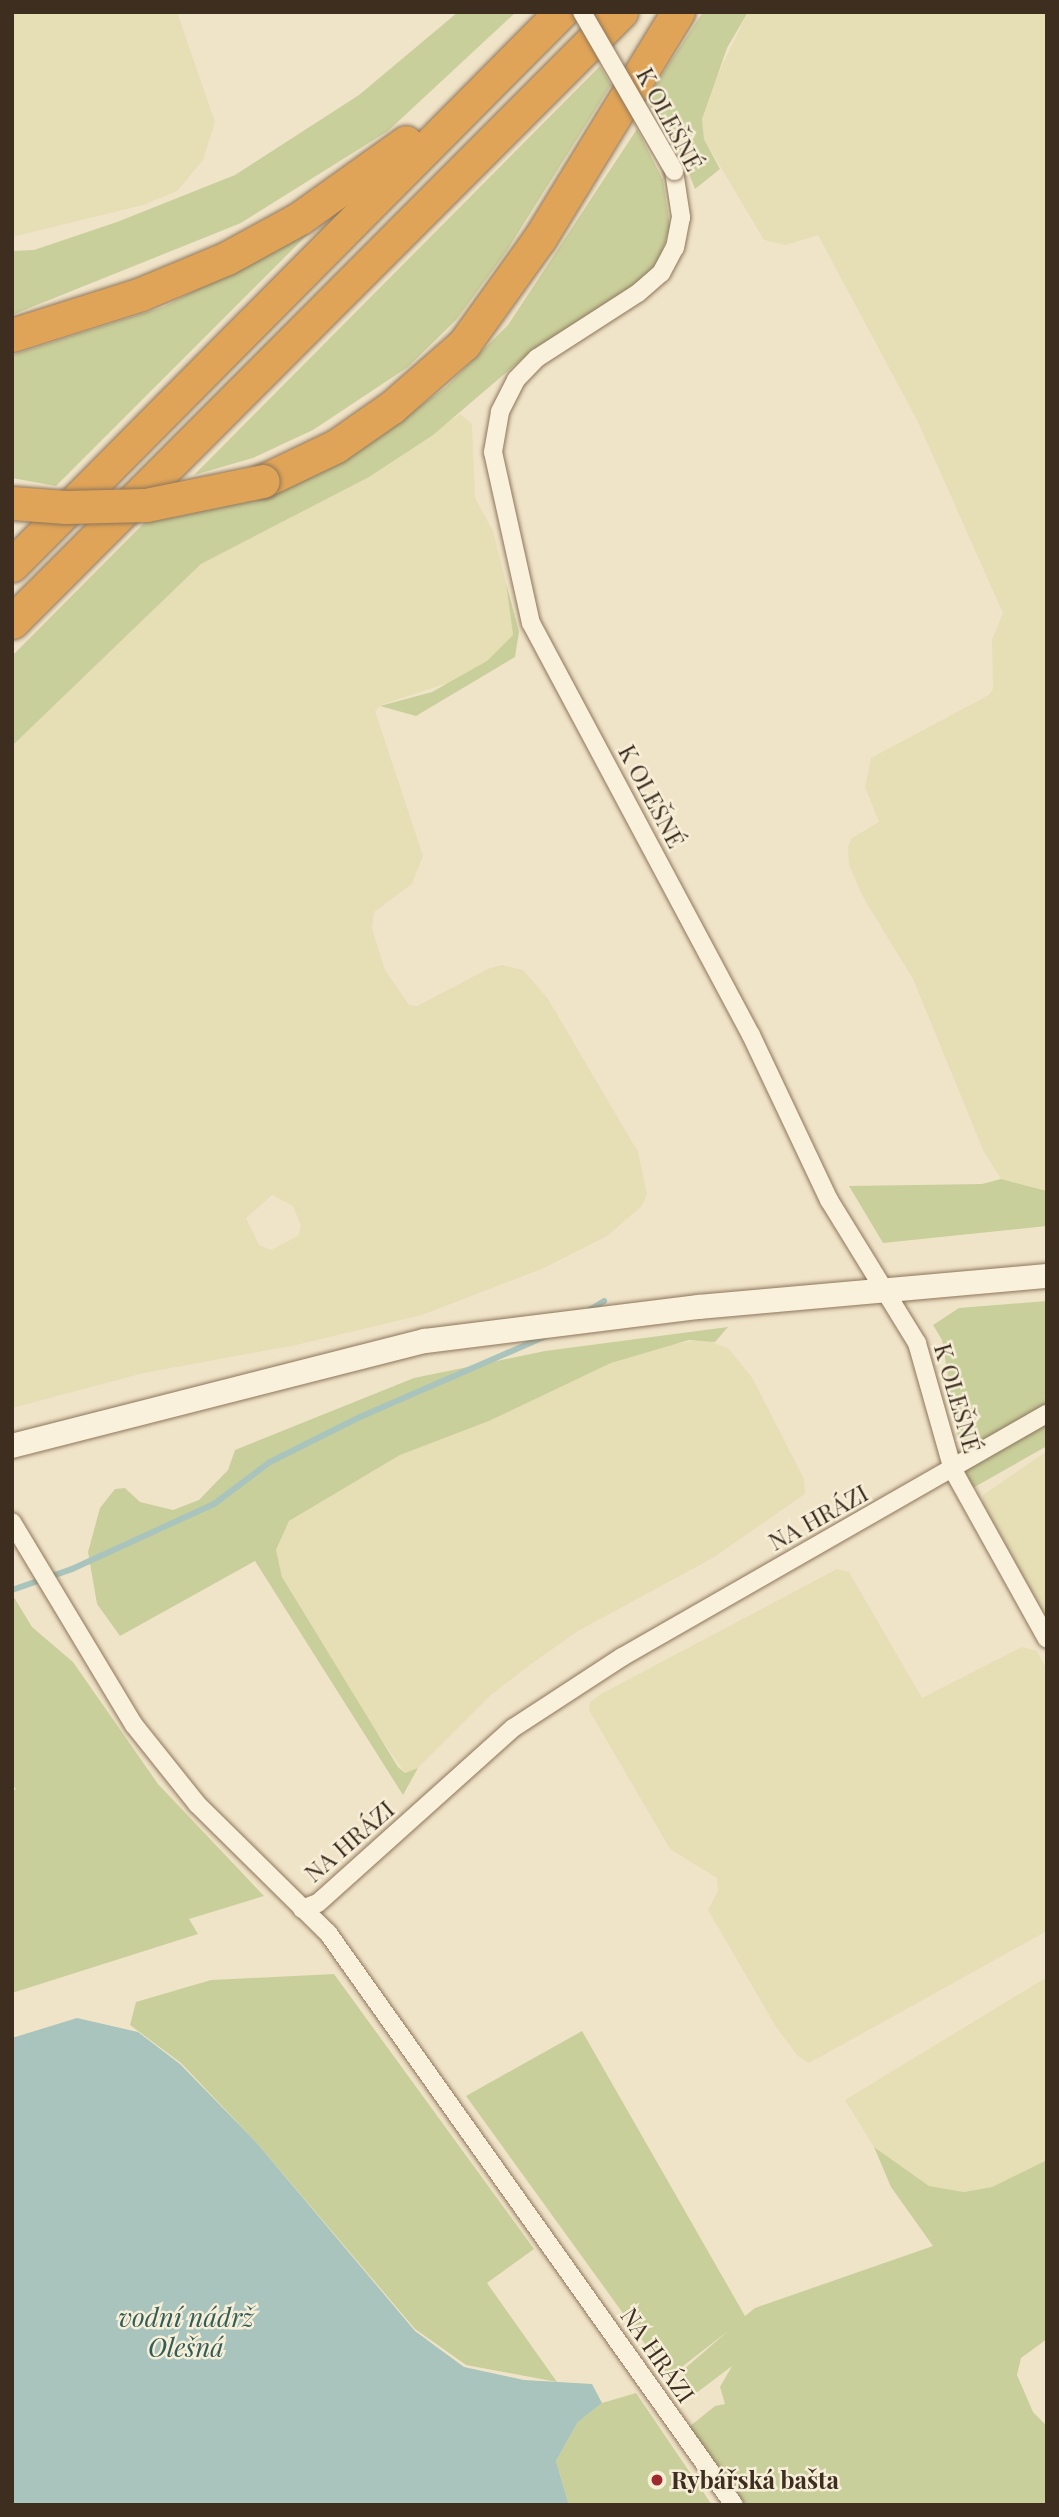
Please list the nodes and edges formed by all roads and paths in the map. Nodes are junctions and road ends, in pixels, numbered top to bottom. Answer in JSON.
{"nodes":[{"id":1,"x":561,"y":12,"type":"edge"},
{"id":2,"x":582,"y":12,"type":"edge"},
{"id":3,"x":621,"y":12,"type":"edge"},
{"id":4,"x":678,"y":12,"type":"edge"},
{"id":5,"x":12,"y":335,"type":"edge"},
{"id":6,"x":12,"y":503,"type":"edge"},
{"id":7,"x":12,"y":565,"type":"edge"},
{"id":8,"x":12,"y":622,"type":"edge"},
{"id":9,"x":1047,"y":1276,"type":"edge"},
{"id":10,"x":886,"y":1293,"type":"junction"},
{"id":11,"x":1047,"y":1414,"type":"edge"},
{"id":12,"x":12,"y":1446,"type":"edge"},
{"id":13,"x":953,"y":1470,"type":"junction"},
{"id":14,"x":12,"y":1522,"type":"edge"},
{"id":15,"x":1047,"y":1639,"type":"edge"},
{"id":16,"x":302,"y":1909,"type":"junction"},
{"id":17,"x":734,"y":2505,"type":"edge"}],
"edges":[{"from":1,"to":5,"type":"highway"},
{"from":1,"to":7,"type":"highway"},
{"from":2,"to":10,"type":"street","name":"K OLEŠNÉ","bridge":true},
{"from":3,"to":8,"type":"highway"},
{"from":4,"to":6,"type":"highway","bridge":true},
{"from":9,"to":10,"type":"street"},
{"from":10,"to":12,"type":"street"},
{"from":10,"to":13,"type":"street","name":"K OLEŠNÉ"},
{"from":11,"to":13,"type":"street","name":"NA HRÁZI"},
{"from":13,"to":15,"type":"street","name":"K OLEŠNÉ"},
{"from":13,"to":16,"type":"street","name":"NA HRÁZI"},
{"from":14,"to":16,"type":"street"},
{"from":16,"to":17,"type":"street","name":"NA HRÁZI"}]}
